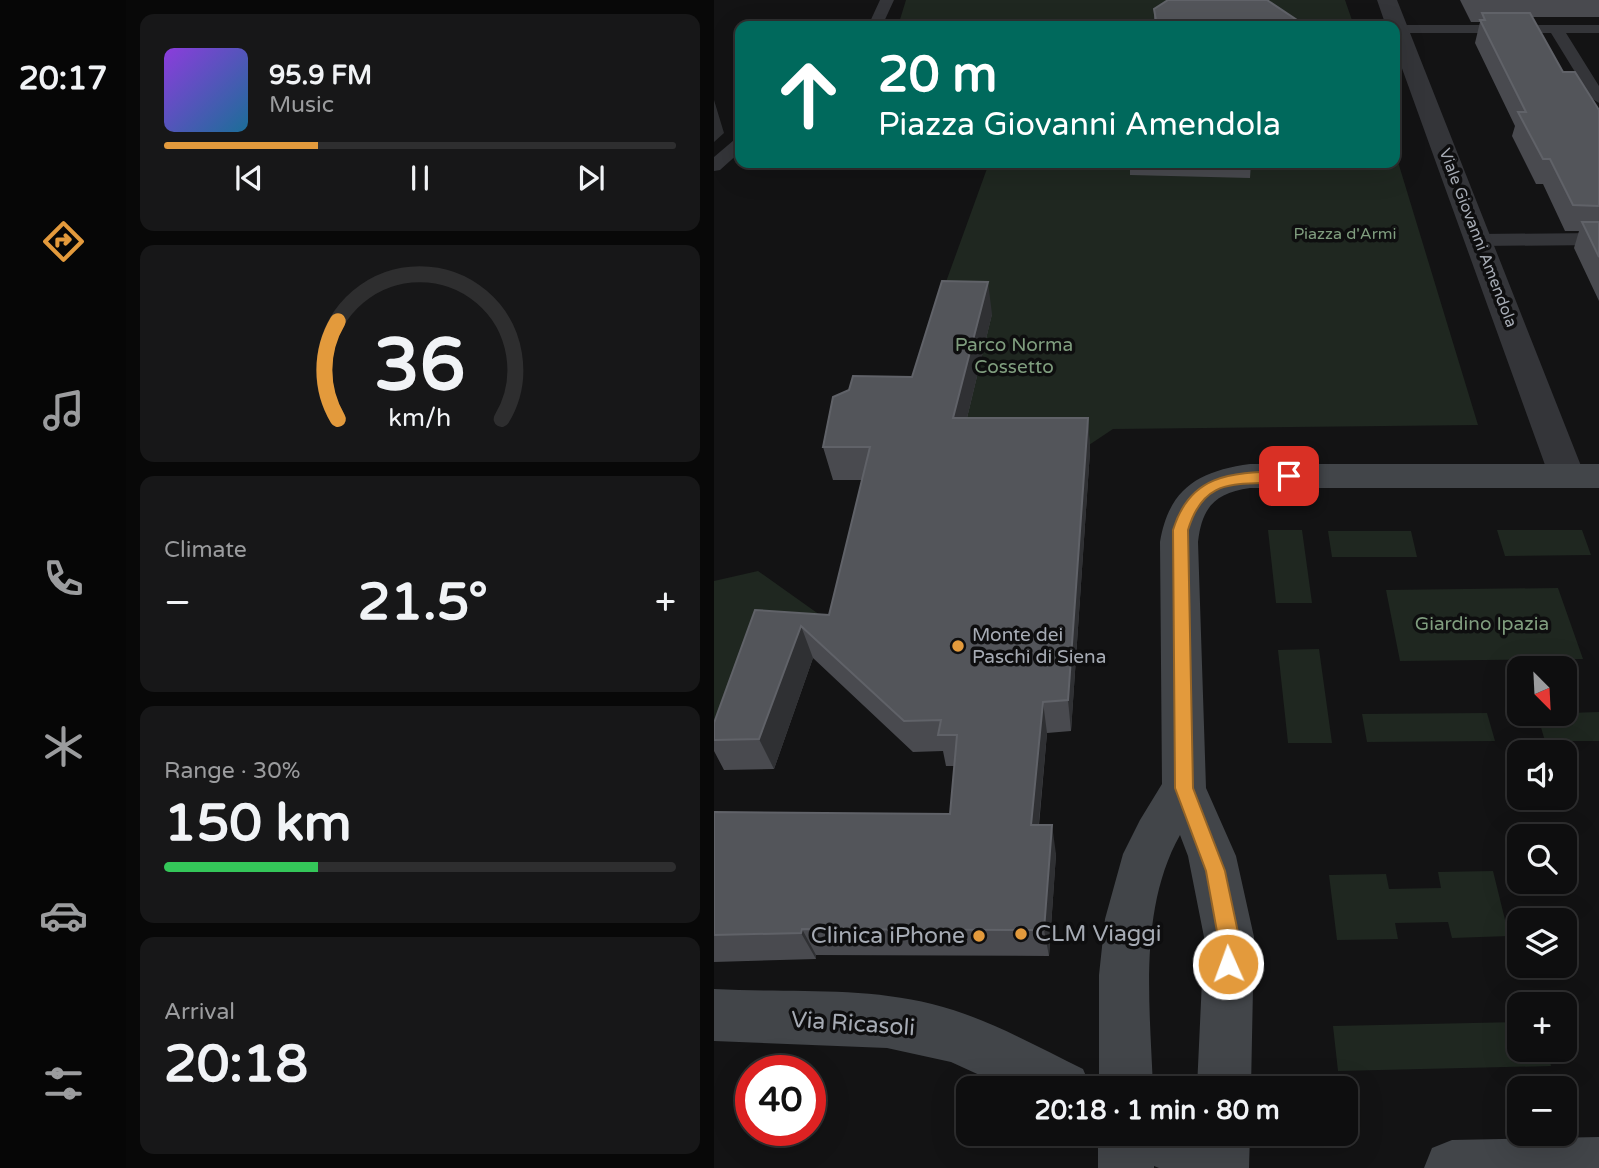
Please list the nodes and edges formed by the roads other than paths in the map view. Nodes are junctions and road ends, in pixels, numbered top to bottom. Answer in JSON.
{"nodes":[{"id":1,"x":887,"y":0,"type":"edge"},
{"id":2,"x":1387,"y":0,"type":"edge"},
{"id":3,"x":877,"y":21,"type":"edge"},
{"id":4,"x":1395,"y":21,"type":"edge"},
{"id":5,"x":1400,"y":29,"type":"edge"},
{"id":6,"x":1556,"y":29,"type":"junction"},
{"id":7,"x":1599,"y":29,"type":"edge"},
{"id":8,"x":1400,"y":34,"type":"edge"},
{"id":9,"x":1599,"y":98,"type":"edge"},
{"id":10,"x":735,"y":148,"type":"edge"},
{"id":11,"x":714,"y":166,"type":"edge"},
{"id":12,"x":1599,"y":239,"type":"edge"},
{"id":13,"x":1479,"y":240,"type":"junction"},
{"id":14,"x":1583,"y":476,"type":"edge"},
{"id":15,"x":1184,"y":788,"type":"junction"},
{"id":16,"x":714,"y":1015,"type":"edge"},
{"id":17,"x":1040,"y":1076,"type":"edge"},
{"id":18,"x":1126,"y":1076,"type":"edge"},
{"id":19,"x":1224,"y":1076,"type":"edge"},
{"id":20,"x":1126,"y":1146,"type":"edge"},
{"id":21,"x":1175,"y":1146,"type":"edge"},
{"id":22,"x":1222,"y":1146,"type":"edge"},
{"id":23,"x":1599,"y":1165,"type":"edge"},
{"id":24,"x":1126,"y":1168,"type":"edge"},
{"id":25,"x":1215,"y":1168,"type":"edge"},
{"id":26,"x":1221,"y":1168,"type":"edge"},
{"id":27,"x":1452,"y":1168,"type":"edge"}],
"edges":[{"from":1,"to":3,"type":"lane"},
{"from":2,"to":4,"type":"street","name":"Viale Giovanni Amendola"},
{"from":5,"to":6,"type":"lane"},
{"from":6,"to":7,"type":"lane"},
{"from":6,"to":9,"type":"lane"},
{"from":8,"to":13,"type":"street","name":"Viale Giovanni Amendola"},
{"from":10,"to":11,"type":"lane"},
{"from":12,"to":13,"type":"lane"},
{"from":13,"to":14,"type":"street","name":"Viale Giovanni Amendola"},
{"from":14,"to":15,"type":"street"},
{"from":15,"to":18,"type":"street"},
{"from":15,"to":19,"type":"street"},
{"from":16,"to":17,"type":"street","name":"Via Ricasoli"},
{"from":20,"to":24,"type":"street"},
{"from":21,"to":25,"type":"street"},
{"from":22,"to":26,"type":"street"},
{"from":23,"to":27,"type":"street"}]}
